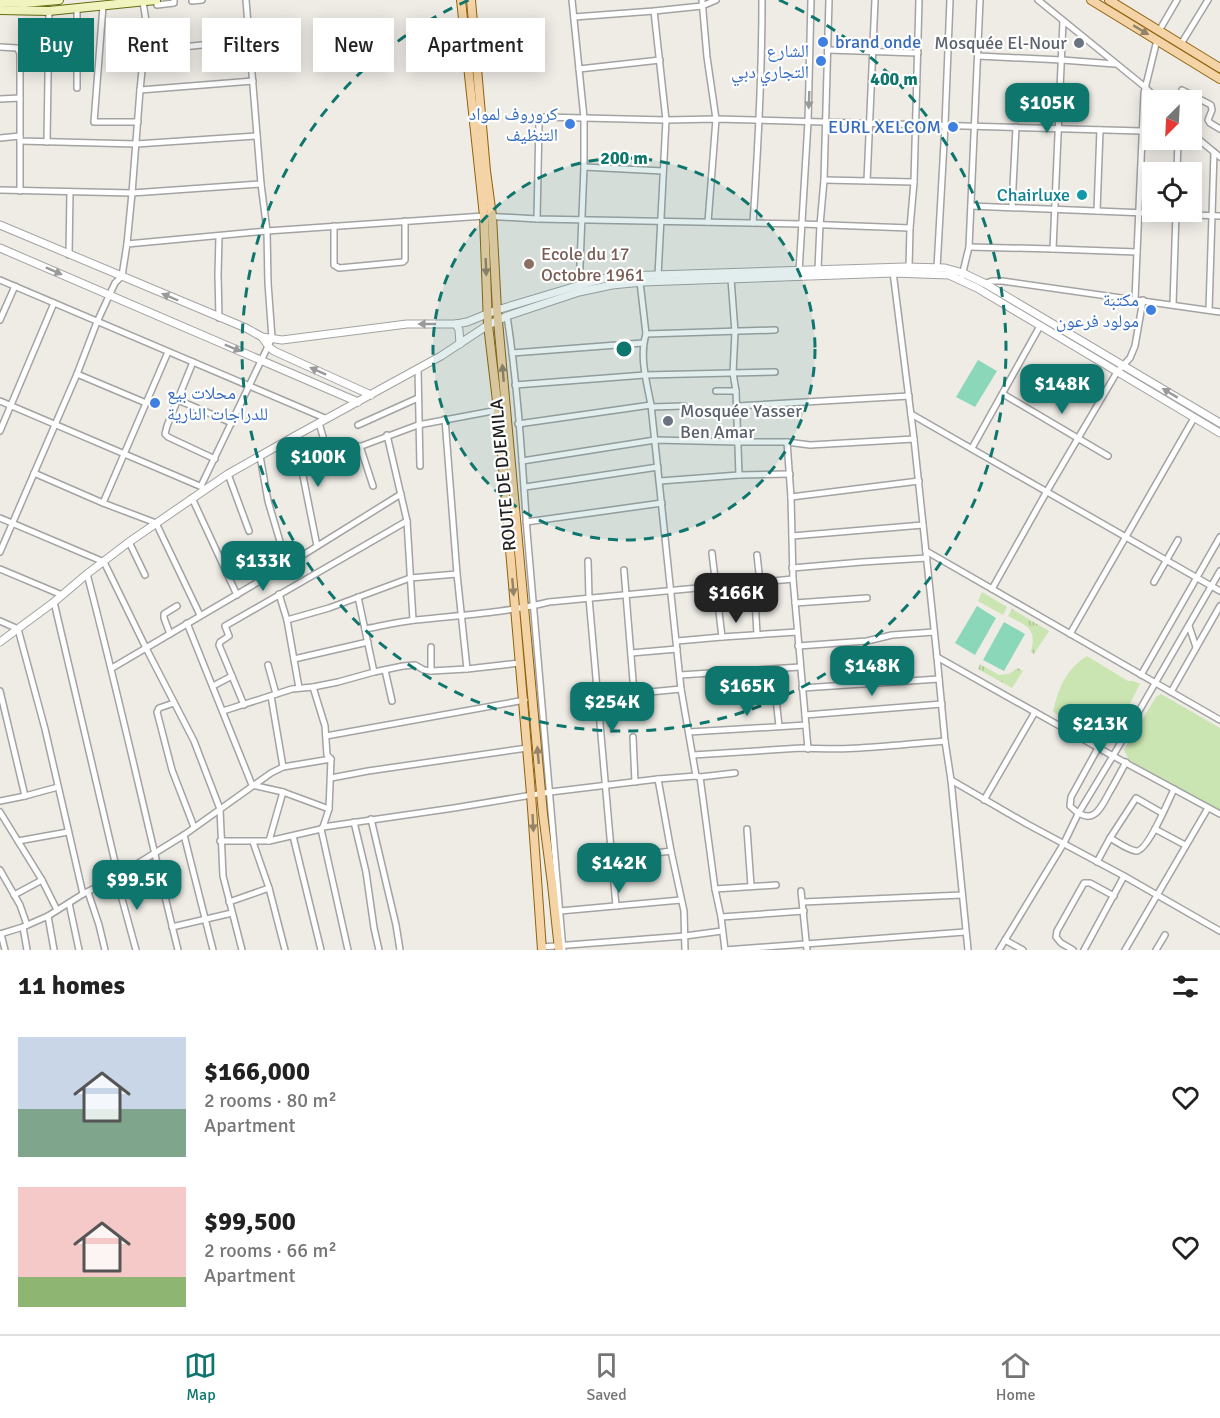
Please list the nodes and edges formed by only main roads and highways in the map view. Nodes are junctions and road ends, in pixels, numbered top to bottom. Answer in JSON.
{"nodes":[{"id":1,"x":59,"y":0,"type":"edge"},
{"id":2,"x":156,"y":0,"type":"edge"},
{"id":3,"x":461,"y":0,"type":"edge"},
{"id":4,"x":471,"y":0,"type":"edge"},
{"id":5,"x":1091,"y":0,"type":"edge"},
{"id":6,"x":1109,"y":0,"type":"edge"},
{"id":7,"x":143,"y":1,"type":"edge"},
{"id":8,"x":0,"y":2,"type":"edge"},
{"id":9,"x":0,"y":10,"type":"edge"},
{"id":10,"x":1219,"y":64,"type":"edge"},
{"id":11,"x":1220,"y":79,"type":"edge"},
{"id":12,"x":488,"y":216,"type":"junction"},
{"id":13,"x":519,"y":608,"type":"junction"},
{"id":14,"x":528,"y":700,"type":"junction"},
{"id":15,"x":561,"y":947,"type":"edge"},
{"id":16,"x":542,"y":948,"type":"edge"}],
"edges":[{"from":1,"to":8,"type":"main road"},
{"from":2,"to":7,"type":"main road"},
{"from":3,"to":12,"type":"main road","name":"ROUTE DE DJEMILA"},
{"from":4,"to":12,"type":"main road"},
{"from":5,"to":11,"type":"main road","one_way":true},
{"from":6,"to":10,"type":"main road"},
{"from":7,"to":9,"type":"main road"},
{"from":13,"to":12,"type":"main road","one_way":true},
{"from":12,"to":13,"type":"main road","name":"ROUTE DE DJEMILA","one_way":true},
{"from":13,"to":14,"type":"main road"},
{"from":13,"to":14,"type":"main road","name":"ROUTE DE DJEMILA"},
{"from":15,"to":14,"type":"main road","one_way":true},
{"from":14,"to":16,"type":"main road","name":"ROUTE DE DJEMILA","one_way":true}]}
